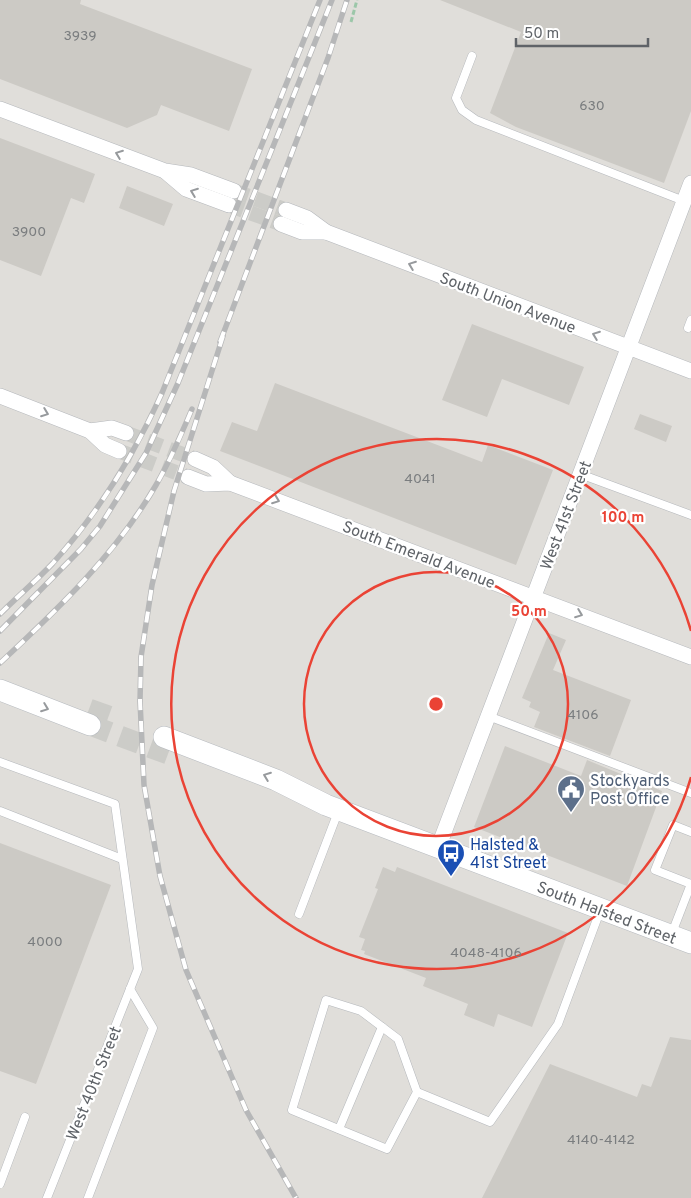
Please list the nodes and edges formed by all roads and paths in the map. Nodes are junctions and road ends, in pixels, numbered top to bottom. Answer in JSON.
{"nodes":[{"id":1,"x":357,"y":0,"type":"edge"},
{"id":2,"x":351,"y":22,"type":"dead end"},
{"id":3,"x":472,"y":56,"type":"dead end"},
{"id":4,"x":0,"y":109,"type":"edge"},
{"id":5,"x":691,"y":183,"type":"edge"},
{"id":6,"x":231,"y":198,"type":"tunnel mouth"},
{"id":7,"x":686,"y":205,"type":"edge"},
{"id":8,"x":284,"y":217,"type":"tunnel mouth"},
{"id":9,"x":691,"y":320,"type":"edge"},
{"id":10,"x":688,"y":328,"type":"dead end"},
{"id":11,"x":628,"y":348,"type":"junction"},
{"id":12,"x":691,"y":372,"type":"edge"},
{"id":13,"x":0,"y":396,"type":"edge"},
{"id":14,"x":90,"y":431,"type":"junction"},
{"id":15,"x":126,"y":434,"type":"tunnel mouth"},
{"id":16,"x":119,"y":450,"type":"tunnel mouth"},
{"id":17,"x":195,"y":459,"type":"tunnel mouth"},
{"id":18,"x":580,"y":474,"type":"junction"},
{"id":19,"x":188,"y":477,"type":"tunnel mouth"},
{"id":20,"x":230,"y":483,"type":"junction"},
{"id":21,"x":691,"y":515,"type":"edge"},
{"id":22,"x":534,"y":597,"type":"junction"},
{"id":23,"x":691,"y":657,"type":"edge"},
{"id":24,"x":0,"y":675,"type":"edge"},
{"id":25,"x":0,"y":690,"type":"edge"},
{"id":26,"x":488,"y":716,"type":"junction"},
{"id":27,"x":166,"y":746,"type":"tunnel mouth"},
{"id":28,"x":0,"y":762,"type":"edge"},
{"id":29,"x":691,"y":793,"type":"edge"},
{"id":30,"x":333,"y":808,"type":"junction"},
{"id":31,"x":0,"y":811,"type":"edge"},
{"id":32,"x":691,"y":832,"type":"edge"},
{"id":33,"x":438,"y":848,"type":"junction"},
{"id":34,"x":122,"y":859,"type":"junction"},
{"id":35,"x":691,"y":884,"type":"edge"},
{"id":36,"x":601,"y":910,"type":"junction"},
{"id":37,"x":299,"y":914,"type":"dead end"},
{"id":38,"x":671,"y":936,"type":"junction"},
{"id":39,"x":691,"y":944,"type":"edge"},
{"id":40,"x":130,"y":988,"type":"junction"},
{"id":41,"x":382,"y":1027,"type":"junction"},
{"id":42,"x":418,"y":1092,"type":"junction"},
{"id":43,"x":25,"y":1117,"type":"dead end"},
{"id":44,"x":339,"y":1130,"type":"junction"},
{"id":45,"x":0,"y":1184,"type":"edge"},
{"id":46,"x":48,"y":1198,"type":"edge"},
{"id":47,"x":88,"y":1198,"type":"edge"}],
"edges":[{"from":1,"to":2,"type":"path"},
{"from":3,"to":7,"type":"lane"},
{"from":6,"to":4,"type":"street","one_way":true},
{"from":5,"to":7,"type":"street","name":"West 41st Street"},
{"from":7,"to":11,"type":"street","name":"West 41st Street"},
{"from":11,"to":8,"type":"street","name":"South Union Avenue","one_way":true},
{"from":9,"to":10,"type":"lane"},
{"from":11,"to":12,"type":"street","name":"South Union Avenue"},
{"from":11,"to":18,"type":"street","name":"West 41st Street"},
{"from":13,"to":14,"type":"street","one_way":true},
{"from":14,"to":15,"type":"street"},
{"from":14,"to":16,"type":"street"},
{"from":17,"to":20,"type":"street","name":"South Emerald Avenue"},
{"from":18,"to":21,"type":"lane"},
{"from":18,"to":22,"type":"street","name":"West 41st Street"},
{"from":19,"to":20,"type":"street","name":"South Emerald Avenue"},
{"from":20,"to":22,"type":"street","name":"South Emerald Avenue","one_way":true},
{"from":22,"to":23,"type":"street","name":"South Emerald Avenue","one_way":true},
{"from":22,"to":26,"type":"street","name":"West 41st Street"},
{"from":25,"to":24,"type":"main road","one_way":true},
{"from":26,"to":29,"type":"lane"},
{"from":26,"to":33,"type":"street","name":"West 41st Street"},
{"from":27,"to":30,"type":"main road","name":"South Halsted Street"},
{"from":28,"to":34,"type":"lane"},
{"from":30,"to":33,"type":"main road","name":"South Halsted Street"},
{"from":30,"to":37,"type":"lane"},
{"from":31,"to":34,"type":"lane"},
{"from":32,"to":35,"type":"lane"},
{"from":33,"to":36,"type":"main road","name":"South Halsted Street"},
{"from":34,"to":40,"type":"lane","name":"West 40th Street"},
{"from":35,"to":38,"type":"lane"},
{"from":36,"to":38,"type":"main road","name":"South Halsted Street"},
{"from":36,"to":42,"type":"lane"},
{"from":38,"to":39,"type":"main road","name":"South Halsted Street"},
{"from":40,"to":46,"type":"lane","name":"West 40th Street"},
{"from":40,"to":47,"type":"lane"},
{"from":41,"to":42,"type":"lane"},
{"from":41,"to":44,"type":"lane"},
{"from":41,"to":44,"type":"lane"},
{"from":42,"to":44,"type":"lane"},
{"from":43,"to":45,"type":"lane"}]}
